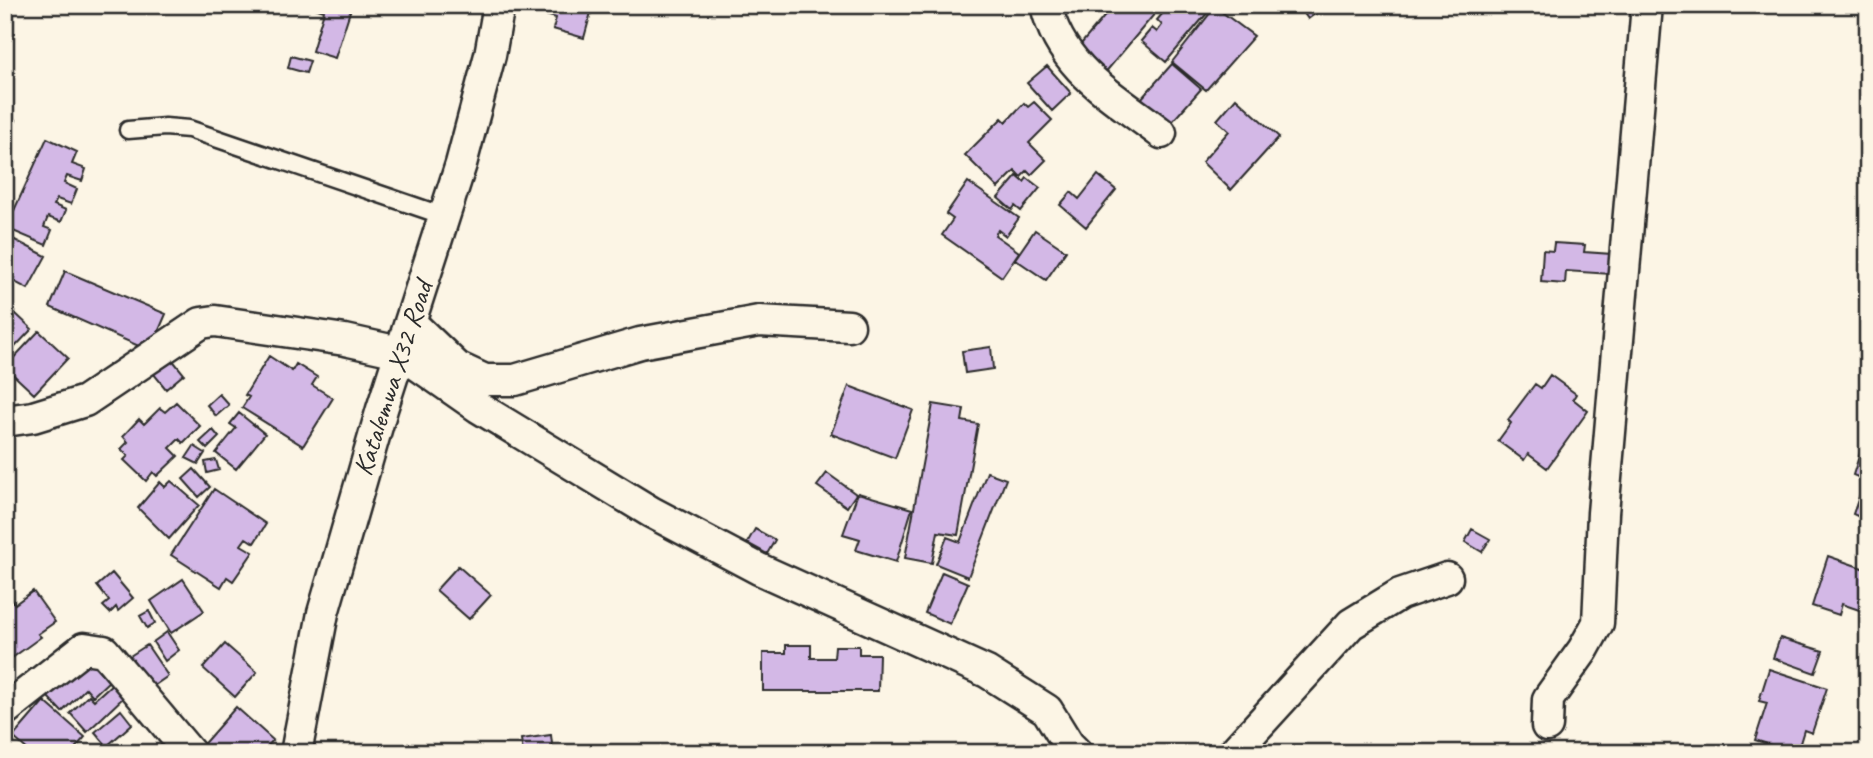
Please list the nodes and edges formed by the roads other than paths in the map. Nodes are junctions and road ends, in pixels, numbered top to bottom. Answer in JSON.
{"nodes":[{"id":1,"x":499,"y":5,"type":"edge"},
{"id":2,"x":1046,"y":5,"type":"edge"},
{"id":3,"x":1647,"y":5,"type":"edge"},
{"id":4,"x":128,"y":130,"type":"dead end"},
{"id":5,"x":1161,"y":133,"type":"dead end"},
{"id":6,"x":444,"y":216,"type":"junction"},
{"id":7,"x":411,"y":324,"type":"junction"},
{"id":8,"x":849,"y":326,"type":"dead end"},
{"id":9,"x":400,"y":352,"type":"junction"},
{"id":10,"x":5,"y":421,"type":"edge"},
{"id":11,"x":1447,"y":578,"type":"dead end"},
{"id":12,"x":5,"y":710,"type":"edge"},
{"id":13,"x":1547,"y":726,"type":"dead end"},
{"id":14,"x":190,"y":753,"type":"edge"},
{"id":15,"x":296,"y":753,"type":"edge"},
{"id":16,"x":1077,"y":753,"type":"edge"},
{"id":17,"x":1233,"y":753,"type":"edge"}],
"edges":[{"from":1,"to":6,"type":"street","name":"Katalemwa X32 Road"},
{"from":2,"to":5,"type":"street"},
{"from":3,"to":13,"type":"street"},
{"from":4,"to":6,"type":"lane"},
{"from":6,"to":7,"type":"street","name":"Katalemwa X32 Road"},
{"from":7,"to":8,"type":"street"},
{"from":7,"to":9,"type":"street","name":"Katalemwa X32 Road"},
{"from":9,"to":10,"type":"street"},
{"from":9,"to":15,"type":"street","name":"Katalemwa X32 Road"},
{"from":9,"to":16,"type":"street"},
{"from":11,"to":17,"type":"street"},
{"from":12,"to":14,"type":"street"}]}
